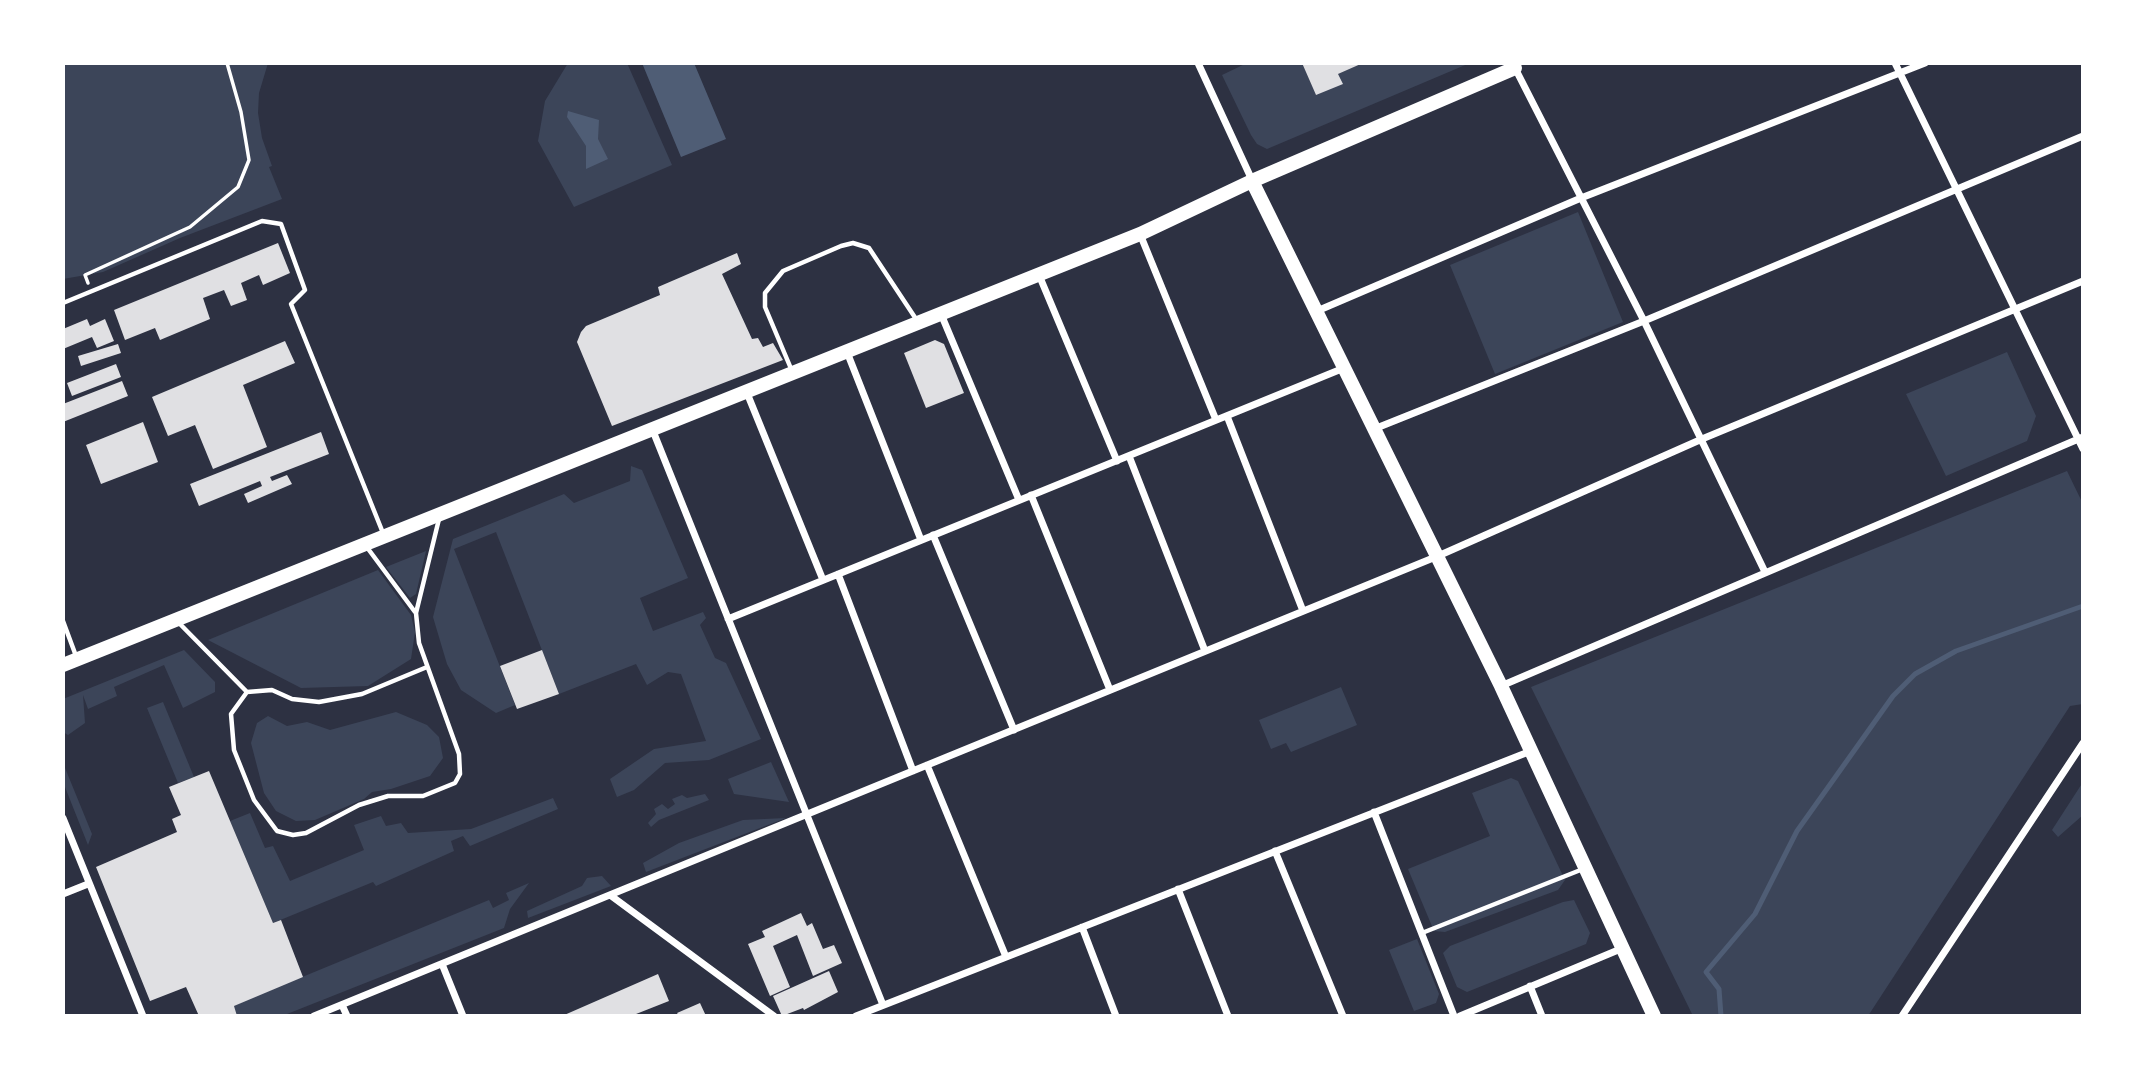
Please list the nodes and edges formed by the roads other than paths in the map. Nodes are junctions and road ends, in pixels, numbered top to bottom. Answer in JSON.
{"nodes":[{"id":1,"x":1198,"y":63,"type":"edge"},
{"id":2,"x":1895,"y":63,"type":"edge"},
{"id":3,"x":1925,"y":63,"type":"edge"},
{"id":4,"x":1513,"y":66,"type":"edge"},
{"id":5,"x":1900,"y":74,"type":"junction"},
{"id":6,"x":2083,"y":136,"type":"edge"},
{"id":7,"x":1252,"y":181,"type":"junction"},
{"id":8,"x":1957,"y":189,"type":"junction"},
{"id":9,"x":1581,"y":198,"type":"junction"},
{"id":10,"x":1140,"y":233,"type":"junction"},
{"id":11,"x":1039,"y":274,"type":"junction"},
{"id":12,"x":2083,"y":281,"type":"edge"},
{"id":13,"x":63,"y":303,"type":"edge"},
{"id":14,"x":2014,"y":309,"type":"junction"},
{"id":15,"x":1317,"y":311,"type":"junction"},
{"id":16,"x":941,"y":314,"type":"junction"},
{"id":17,"x":1644,"y":321,"type":"junction"},
{"id":18,"x":918,"y":323,"type":"junction"},
{"id":19,"x":847,"y":352,"type":"junction"},
{"id":20,"x":1345,"y":368,"type":"junction"},
{"id":21,"x":793,"y":374,"type":"junction"},
{"id":22,"x":747,"y":393,"type":"junction"},
{"id":23,"x":1227,"y":416,"type":"junction"},
{"id":24,"x":1216,"y":420,"type":"junction"},
{"id":25,"x":1374,"y":429,"type":"junction"},
{"id":26,"x":653,"y":431,"type":"junction"},
{"id":27,"x":2080,"y":438,"type":"edge"},
{"id":28,"x":1702,"y":439,"type":"junction"},
{"id":29,"x":2083,"y":449,"type":"edge"},
{"id":30,"x":1129,"y":456,"type":"junction"},
{"id":31,"x":1117,"y":461,"type":"junction"},
{"id":32,"x":1031,"y":495,"type":"junction"},
{"id":33,"x":1019,"y":500,"type":"junction"},
{"id":34,"x":440,"y":515,"type":"junction"},
{"id":35,"x":933,"y":535,"type":"junction"},
{"id":36,"x":385,"y":538,"type":"junction"},
{"id":37,"x":921,"y":540,"type":"junction"},
{"id":38,"x":366,"y":545,"type":"junction"},
{"id":39,"x":1438,"y":556,"type":"junction"},
{"id":40,"x":1765,"y":572,"type":"junction"},
{"id":41,"x":838,"y":574,"type":"junction"},
{"id":42,"x":823,"y":580,"type":"junction"},
{"id":43,"x":1303,"y":611,"type":"junction"},
{"id":44,"x":416,"y":613,"type":"junction"},
{"id":45,"x":728,"y":618,"type":"junction"},
{"id":46,"x":176,"y":620,"type":"junction"},
{"id":47,"x":63,"y":621,"type":"edge"},
{"id":48,"x":1205,"y":651,"type":"junction"},
{"id":49,"x":77,"y":660,"type":"junction"},
{"id":50,"x":63,"y":666,"type":"edge"},
{"id":51,"x":427,"y":667,"type":"junction"},
{"id":52,"x":1501,"y":686,"type":"junction"},
{"id":53,"x":1110,"y":690,"type":"junction"},
{"id":54,"x":247,"y":691,"type":"junction"},
{"id":55,"x":1014,"y":730,"type":"junction"},
{"id":56,"x":2083,"y":743,"type":"edge"},
{"id":57,"x":1532,"y":751,"type":"junction"},
{"id":58,"x":927,"y":765,"type":"junction"},
{"id":59,"x":913,"y":771,"type":"junction"},
{"id":60,"x":1374,"y":812,"type":"junction"},
{"id":61,"x":807,"y":814,"type":"junction"},
{"id":62,"x":63,"y":818,"type":"edge"},
{"id":63,"x":1275,"y":851,"type":"junction"},
{"id":64,"x":1586,"y":868,"type":"junction"},
{"id":65,"x":88,"y":884,"type":"junction"},
{"id":66,"x":1178,"y":889,"type":"junction"},
{"id":67,"x":63,"y":894,"type":"edge"},
{"id":68,"x":610,"y":895,"type":"junction"},
{"id":69,"x":1082,"y":926,"type":"junction"},
{"id":70,"x":1421,"y":933,"type":"junction"},
{"id":71,"x":1623,"y":948,"type":"junction"},
{"id":72,"x":1006,"y":957,"type":"junction"},
{"id":73,"x":442,"y":964,"type":"junction"},
{"id":74,"x":1530,"y":986,"type":"junction"},
{"id":75,"x":342,"y":1005,"type":"junction"},
{"id":76,"x":883,"y":1005,"type":"junction"},
{"id":77,"x":142,"y":1016,"type":"edge"},
{"id":78,"x":314,"y":1016,"type":"edge"},
{"id":79,"x":347,"y":1016,"type":"edge"},
{"id":80,"x":463,"y":1016,"type":"edge"},
{"id":81,"x":774,"y":1016,"type":"edge"},
{"id":82,"x":856,"y":1016,"type":"edge"},
{"id":83,"x":1116,"y":1016,"type":"edge"},
{"id":84,"x":1228,"y":1016,"type":"edge"},
{"id":85,"x":1343,"y":1016,"type":"edge"},
{"id":86,"x":1454,"y":1016,"type":"edge"},
{"id":87,"x":1460,"y":1016,"type":"edge"},
{"id":88,"x":1542,"y":1016,"type":"edge"},
{"id":89,"x":1654,"y":1016,"type":"edge"},
{"id":90,"x":1902,"y":1016,"type":"edge"}],
"edges":[{"from":1,"to":7,"type":"street"},
{"from":2,"to":5,"type":"street"},
{"from":3,"to":5,"type":"street"},
{"from":4,"to":7,"type":"main road"},
{"from":4,"to":9,"type":"street"},
{"from":5,"to":8,"type":"street"},
{"from":5,"to":9,"type":"street"},
{"from":6,"to":8,"type":"street"},
{"from":7,"to":10,"type":"main road"},
{"from":7,"to":15,"type":"main road"},
{"from":8,"to":14,"type":"street"},
{"from":8,"to":17,"type":"street"},
{"from":9,"to":15,"type":"street"},
{"from":9,"to":17,"type":"street"},
{"from":10,"to":11,"type":"main road"},
{"from":10,"to":24,"type":"street"},
{"from":11,"to":16,"type":"main road"},
{"from":11,"to":31,"type":"street"},
{"from":12,"to":14,"type":"street"},
{"from":13,"to":36,"type":"lane"},
{"from":14,"to":27,"type":"street"},
{"from":14,"to":28,"type":"street"},
{"from":15,"to":20,"type":"main road"},
{"from":16,"to":18,"type":"main road"},
{"from":16,"to":33,"type":"street"},
{"from":17,"to":25,"type":"street"},
{"from":17,"to":28,"type":"street"},
{"from":18,"to":19,"type":"main road"},
{"from":18,"to":21,"type":"lane"},
{"from":19,"to":21,"type":"main road"},
{"from":19,"to":37,"type":"street"},
{"from":20,"to":23,"type":"street"},
{"from":20,"to":25,"type":"main road"},
{"from":21,"to":22,"type":"main road"},
{"from":22,"to":26,"type":"main road"},
{"from":22,"to":42,"type":"street"},
{"from":23,"to":24,"type":"street"},
{"from":23,"to":43,"type":"street"},
{"from":24,"to":30,"type":"street"},
{"from":25,"to":39,"type":"main road"},
{"from":26,"to":34,"type":"main road"},
{"from":26,"to":45,"type":"street"},
{"from":27,"to":29,"type":"street"},
{"from":27,"to":40,"type":"street"},
{"from":28,"to":39,"type":"street"},
{"from":28,"to":40,"type":"street"},
{"from":30,"to":31,"type":"street"},
{"from":30,"to":48,"type":"street"},
{"from":31,"to":32,"type":"street"},
{"from":32,"to":33,"type":"street"},
{"from":32,"to":53,"type":"street"},
{"from":33,"to":35,"type":"street"},
{"from":34,"to":36,"type":"main road"},
{"from":34,"to":44,"type":"lane"},
{"from":35,"to":37,"type":"street"},
{"from":35,"to":55,"type":"street"},
{"from":36,"to":38,"type":"main road"},
{"from":37,"to":41,"type":"street"},
{"from":38,"to":44,"type":"lane"},
{"from":38,"to":46,"type":"main road"},
{"from":39,"to":43,"type":"street"},
{"from":39,"to":52,"type":"main road"},
{"from":40,"to":52,"type":"street"},
{"from":41,"to":42,"type":"street"},
{"from":41,"to":59,"type":"street"},
{"from":42,"to":45,"type":"street"},
{"from":43,"to":48,"type":"street"},
{"from":44,"to":51,"type":"lane"},
{"from":45,"to":61,"type":"street"},
{"from":46,"to":49,"type":"main road"},
{"from":46,"to":54,"type":"lane"},
{"from":47,"to":49,"type":"lane"},
{"from":48,"to":53,"type":"street"},
{"from":49,"to":50,"type":"main road"},
{"from":51,"to":54,"type":"lane"},
{"from":51,"to":54,"type":"lane"},
{"from":52,"to":57,"type":"main road"},
{"from":53,"to":55,"type":"street"},
{"from":55,"to":58,"type":"street"},
{"from":56,"to":90,"type":"street"},
{"from":57,"to":60,"type":"street"},
{"from":57,"to":64,"type":"main road"},
{"from":58,"to":59,"type":"street"},
{"from":58,"to":72,"type":"street"},
{"from":59,"to":61,"type":"street"},
{"from":60,"to":63,"type":"street"},
{"from":60,"to":70,"type":"street"},
{"from":61,"to":68,"type":"street"},
{"from":61,"to":76,"type":"street"},
{"from":62,"to":65,"type":"street"},
{"from":63,"to":66,"type":"street"},
{"from":63,"to":85,"type":"street"},
{"from":64,"to":70,"type":"lane"},
{"from":64,"to":71,"type":"main road"},
{"from":65,"to":67,"type":"street"},
{"from":65,"to":77,"type":"street"},
{"from":66,"to":69,"type":"street"},
{"from":66,"to":84,"type":"street"},
{"from":68,"to":73,"type":"street"},
{"from":68,"to":81,"type":"street"},
{"from":69,"to":72,"type":"street"},
{"from":69,"to":83,"type":"street"},
{"from":70,"to":86,"type":"street"},
{"from":71,"to":74,"type":"street"},
{"from":71,"to":89,"type":"main road"},
{"from":72,"to":76,"type":"street"},
{"from":73,"to":75,"type":"street"},
{"from":73,"to":80,"type":"street"},
{"from":74,"to":87,"type":"street"},
{"from":74,"to":88,"type":"street"},
{"from":75,"to":78,"type":"street"},
{"from":75,"to":79,"type":"street"},
{"from":76,"to":82,"type":"street"}]}
